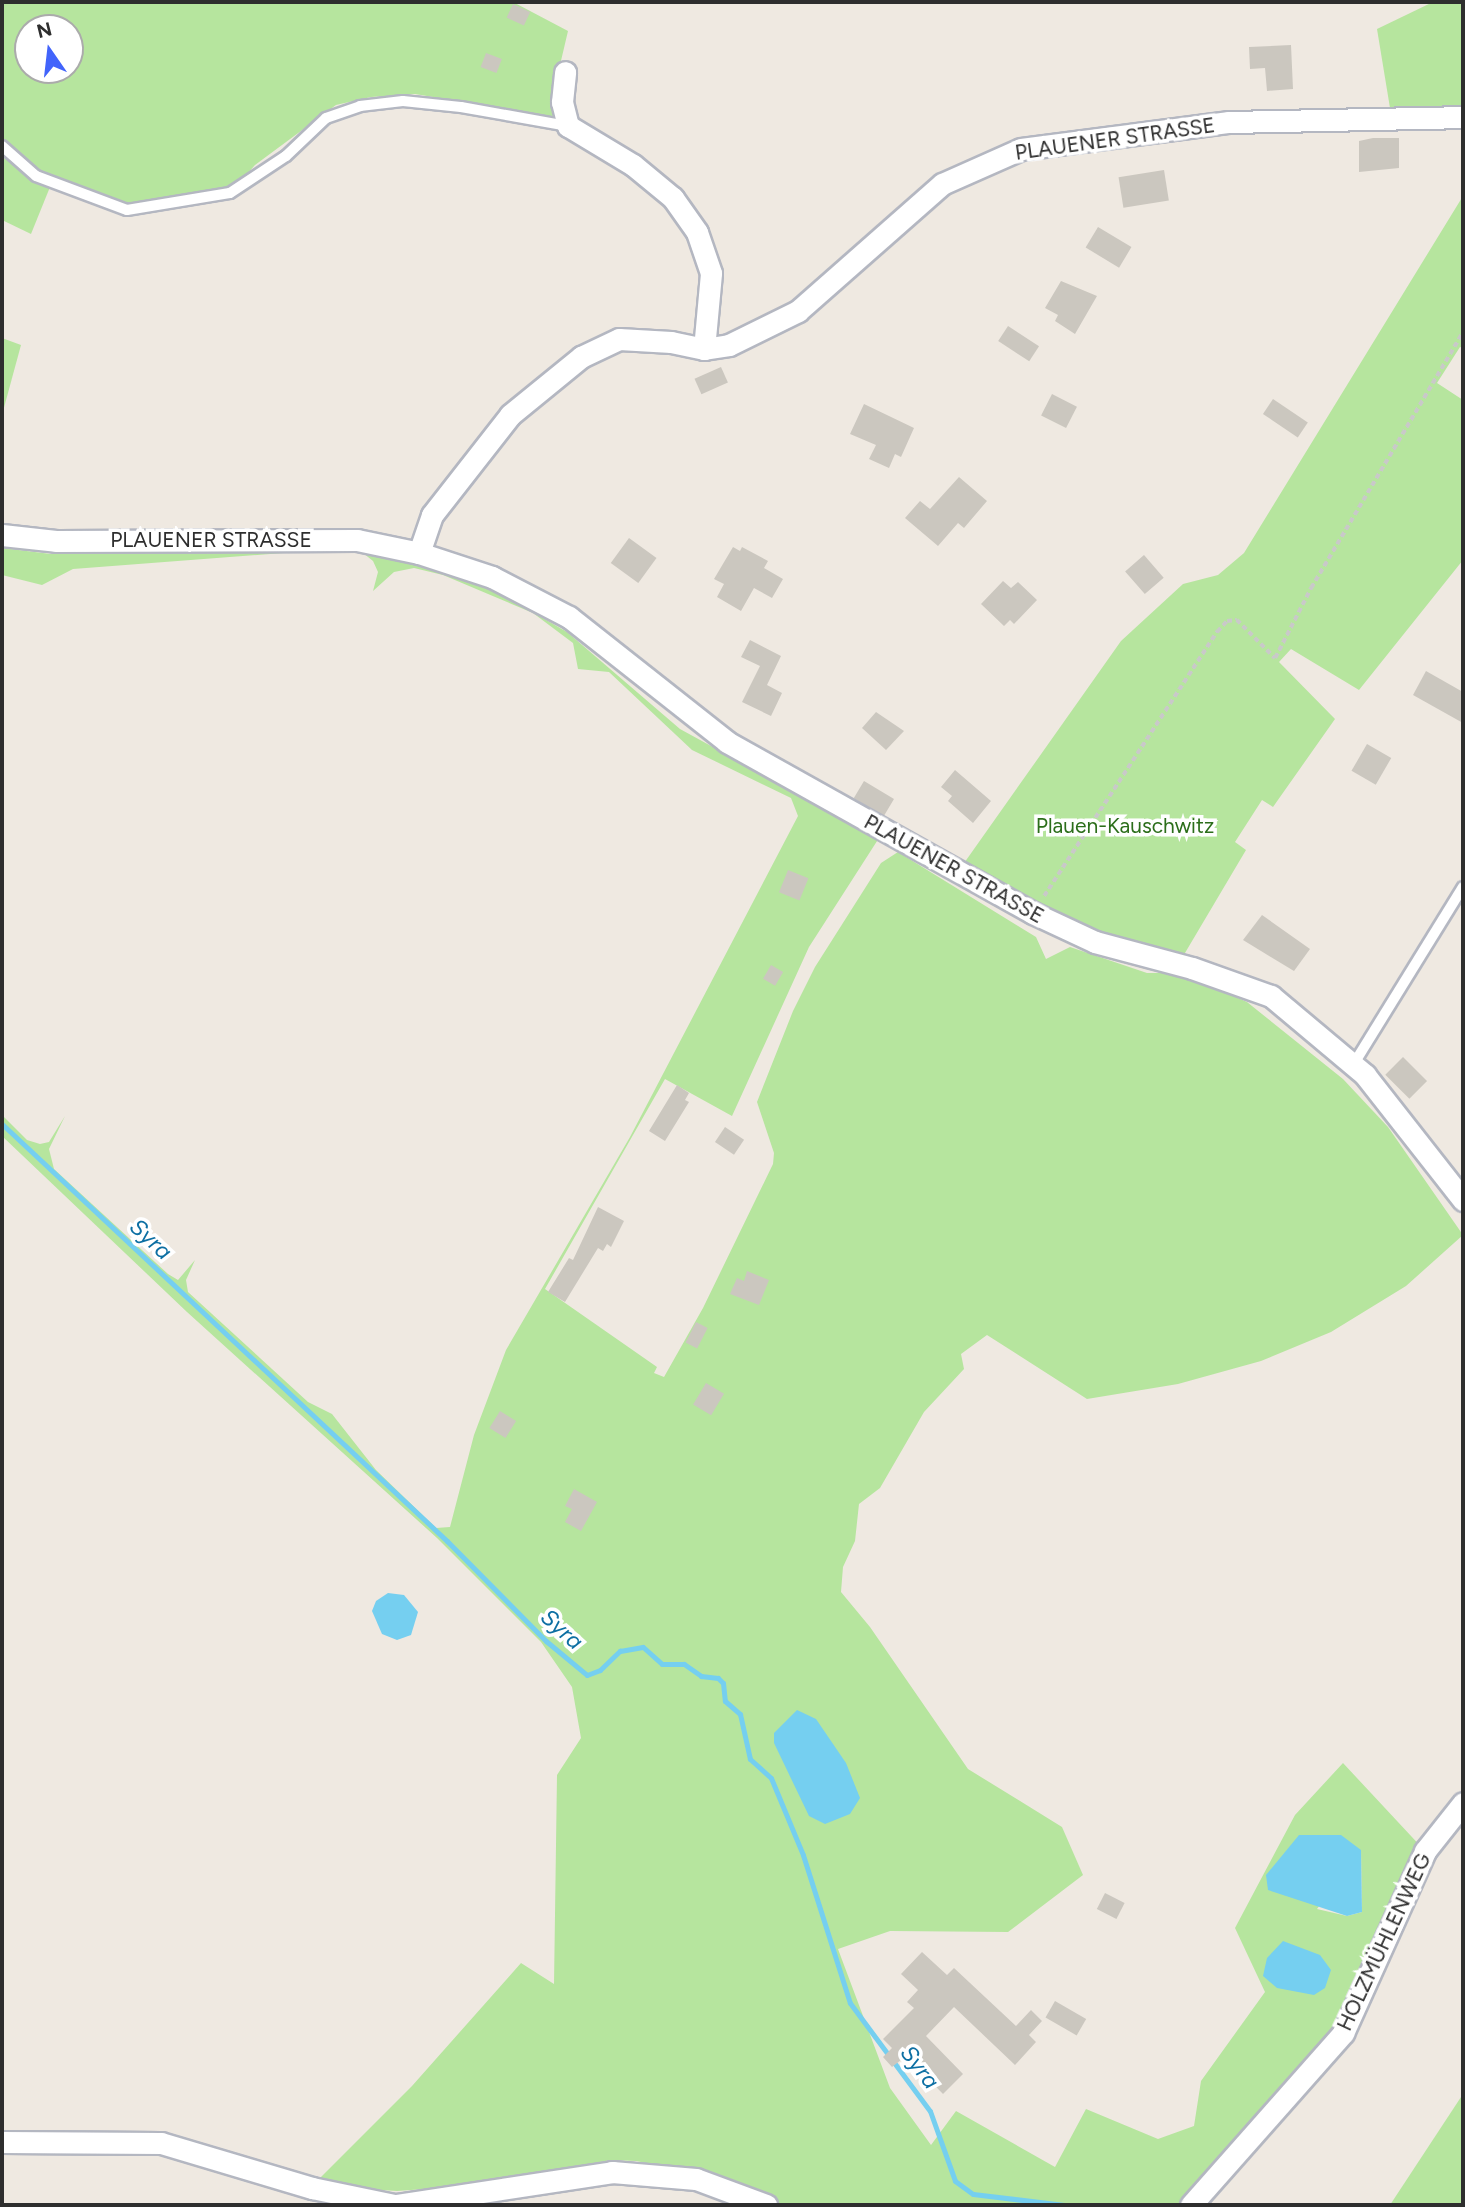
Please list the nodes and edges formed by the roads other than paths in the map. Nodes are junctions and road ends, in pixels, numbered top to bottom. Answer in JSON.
{"nodes":[{"id":1,"x":565,"y":72,"type":"dead end"},
{"id":2,"x":1463,"y":117,"type":"edge"},
{"id":3,"x":568,"y":126,"type":"junction"},
{"id":4,"x":2,"y":146,"type":"edge"},
{"id":5,"x":704,"y":349,"type":"junction"},
{"id":6,"x":2,"y":535,"type":"edge"},
{"id":7,"x":419,"y":553,"type":"junction"},
{"id":8,"x":1463,"y":887,"type":"edge"},
{"id":9,"x":1353,"y":1065,"type":"junction"},
{"id":10,"x":1463,"y":1200,"type":"edge"},
{"id":11,"x":1463,"y":1803,"type":"edge"},
{"id":12,"x":2,"y":2142,"type":"edge"},
{"id":13,"x":396,"y":2205,"type":"edge"},
{"id":14,"x":765,"y":2205,"type":"edge"},
{"id":15,"x":1191,"y":2205,"type":"edge"}],
"edges":[{"from":1,"to":3,"type":"street"},
{"from":2,"to":5,"type":"street","name":"PLAUENER STRASSE"},
{"from":3,"to":4,"type":"lane"},
{"from":3,"to":5,"type":"street"},
{"from":5,"to":7,"type":"street","name":"PLAUENER STRASSE"},
{"from":6,"to":7,"type":"street","name":"PLAUENER STRASSE"},
{"from":7,"to":9,"type":"street","name":"PLAUENER STRASSE"},
{"from":8,"to":9,"type":"lane"},
{"from":9,"to":10,"type":"street","name":"PLAUENER STRASSE"},
{"from":11,"to":15,"type":"street","name":"HOLZMÜHLENWEG"},
{"from":12,"to":13,"type":"street"},
{"from":13,"to":14,"type":"street"}]}
